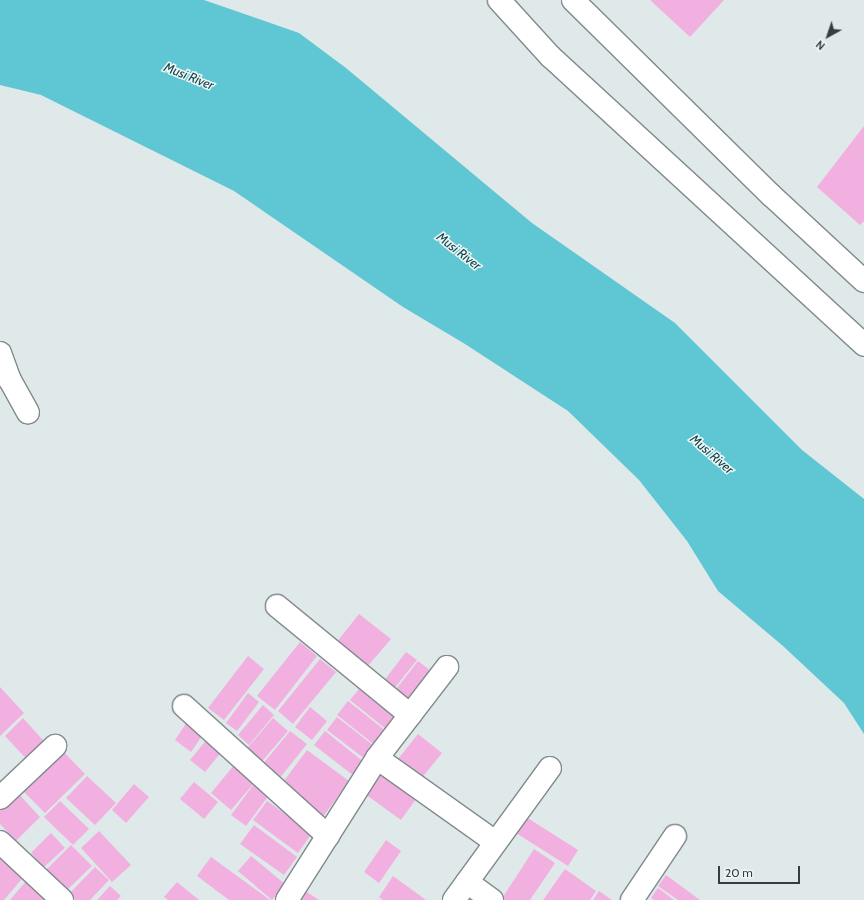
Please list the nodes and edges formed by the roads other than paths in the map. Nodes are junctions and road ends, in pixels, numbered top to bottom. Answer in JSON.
{"nodes":[{"id":1,"x":500,"y":0,"type":"edge"},
{"id":2,"x":574,"y":0,"type":"edge"},
{"id":3,"x":864,"y":281,"type":"edge"},
{"id":4,"x":864,"y":345,"type":"edge"},
{"id":5,"x":0,"y":353,"type":"edge"},
{"id":6,"x":28,"y":412,"type":"dead end"},
{"id":7,"x":277,"y":606,"type":"dead end"},
{"id":8,"x":446,"y":667,"type":"dead end"},
{"id":9,"x":184,"y":706,"type":"dead end"},
{"id":10,"x":410,"y":715,"type":"junction"},
{"id":11,"x":55,"y":746,"type":"dead end"},
{"id":12,"x":377,"y":758,"type":"junction"},
{"id":13,"x":550,"y":768,"type":"dead end"},
{"id":14,"x":0,"y":798,"type":"edge"},
{"id":15,"x":328,"y":836,"type":"junction"},
{"id":16,"x":675,"y":836,"type":"dead end"},
{"id":17,"x":0,"y":842,"type":"edge"},
{"id":18,"x":495,"y":842,"type":"junction"},
{"id":19,"x":467,"y":882,"type":"junction"},
{"id":20,"x":62,"y":900,"type":"edge"},
{"id":21,"x":287,"y":900,"type":"edge"},
{"id":22,"x":454,"y":900,"type":"edge"},
{"id":23,"x":492,"y":900,"type":"edge"},
{"id":24,"x":632,"y":900,"type":"edge"}],
"edges":[{"from":1,"to":4,"type":"street"},
{"from":2,"to":3,"type":"street"},
{"from":5,"to":6,"type":"street"},
{"from":7,"to":10,"type":"street"},
{"from":8,"to":10,"type":"street"},
{"from":9,"to":15,"type":"street"},
{"from":10,"to":12,"type":"street"},
{"from":11,"to":14,"type":"street"},
{"from":12,"to":15,"type":"street"},
{"from":12,"to":18,"type":"street"},
{"from":13,"to":18,"type":"street"},
{"from":15,"to":21,"type":"street"},
{"from":16,"to":24,"type":"street"},
{"from":17,"to":20,"type":"street"},
{"from":18,"to":19,"type":"street"},
{"from":19,"to":22,"type":"street"},
{"from":19,"to":23,"type":"street"}]}
